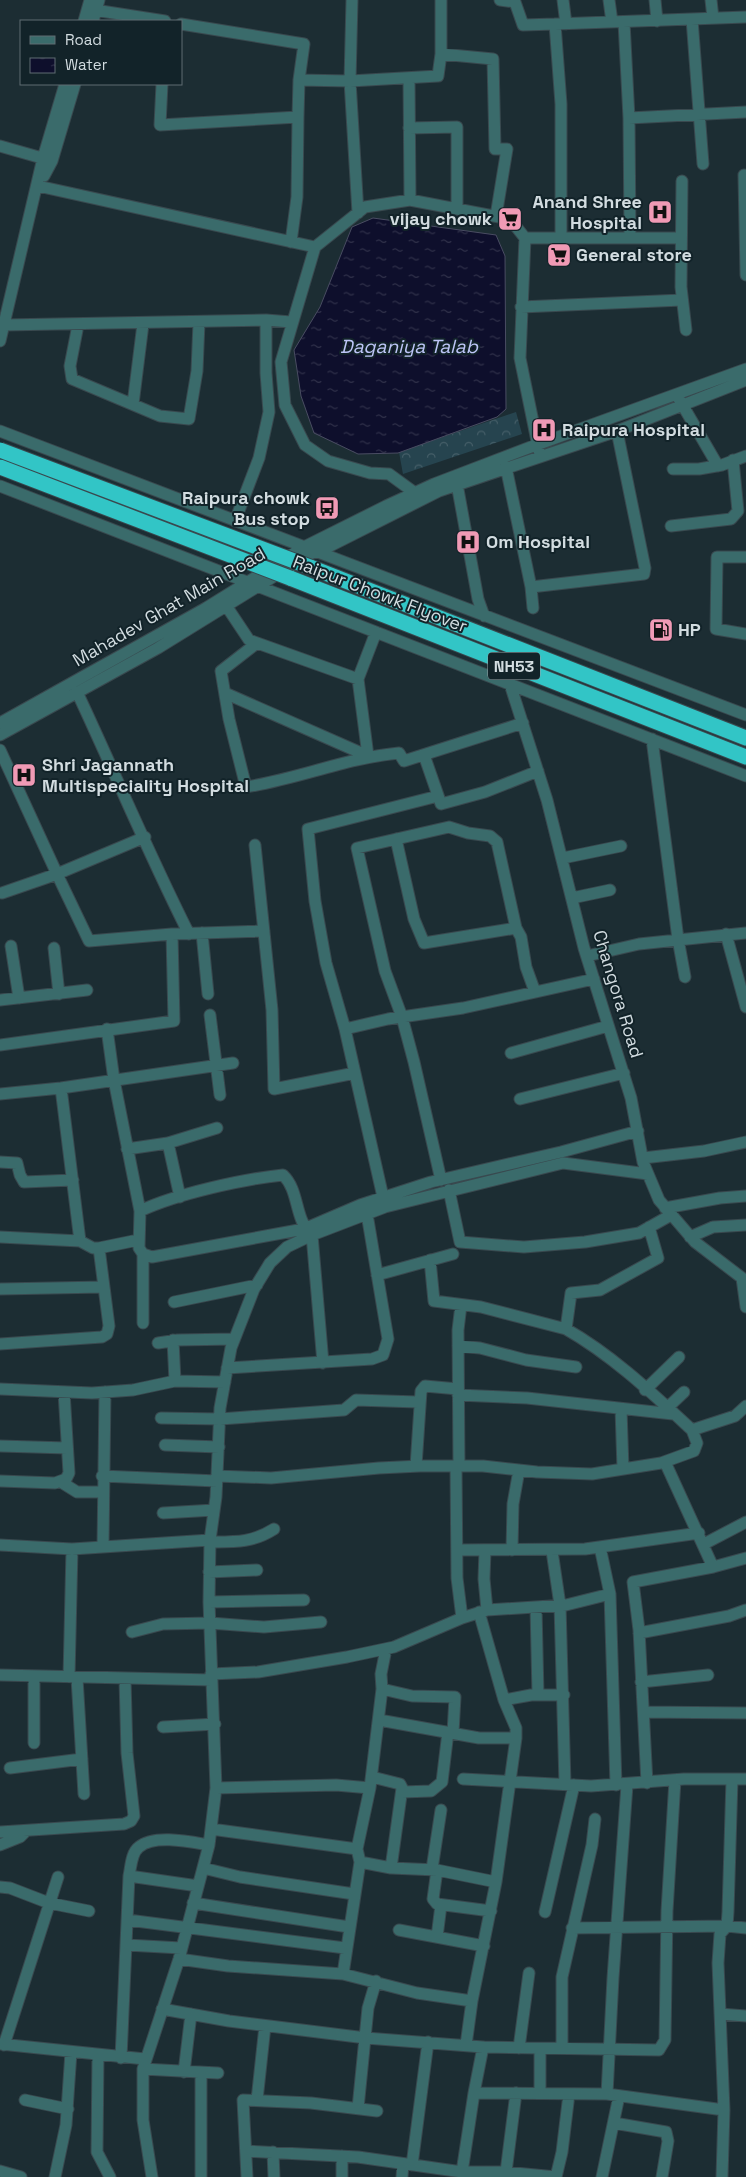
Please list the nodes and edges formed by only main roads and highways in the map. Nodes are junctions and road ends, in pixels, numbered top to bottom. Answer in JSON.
{"nodes":[{"id":1,"x":0,"y":450,"type":"edge"},
{"id":2,"x":0,"y":467,"type":"edge"},
{"id":3,"x":746,"y":738,"type":"edge"},
{"id":4,"x":742,"y":756,"type":"edge"}],
"edges":[{"from":1,"to":3,"type":"highway","name":"Raipur Chowk Flyover","number":"NH53","bridge":true},
{"from":2,"to":4,"type":"highway","name":"Raipur Chowk Flyover","number":"NH53","bridge":true}]}
